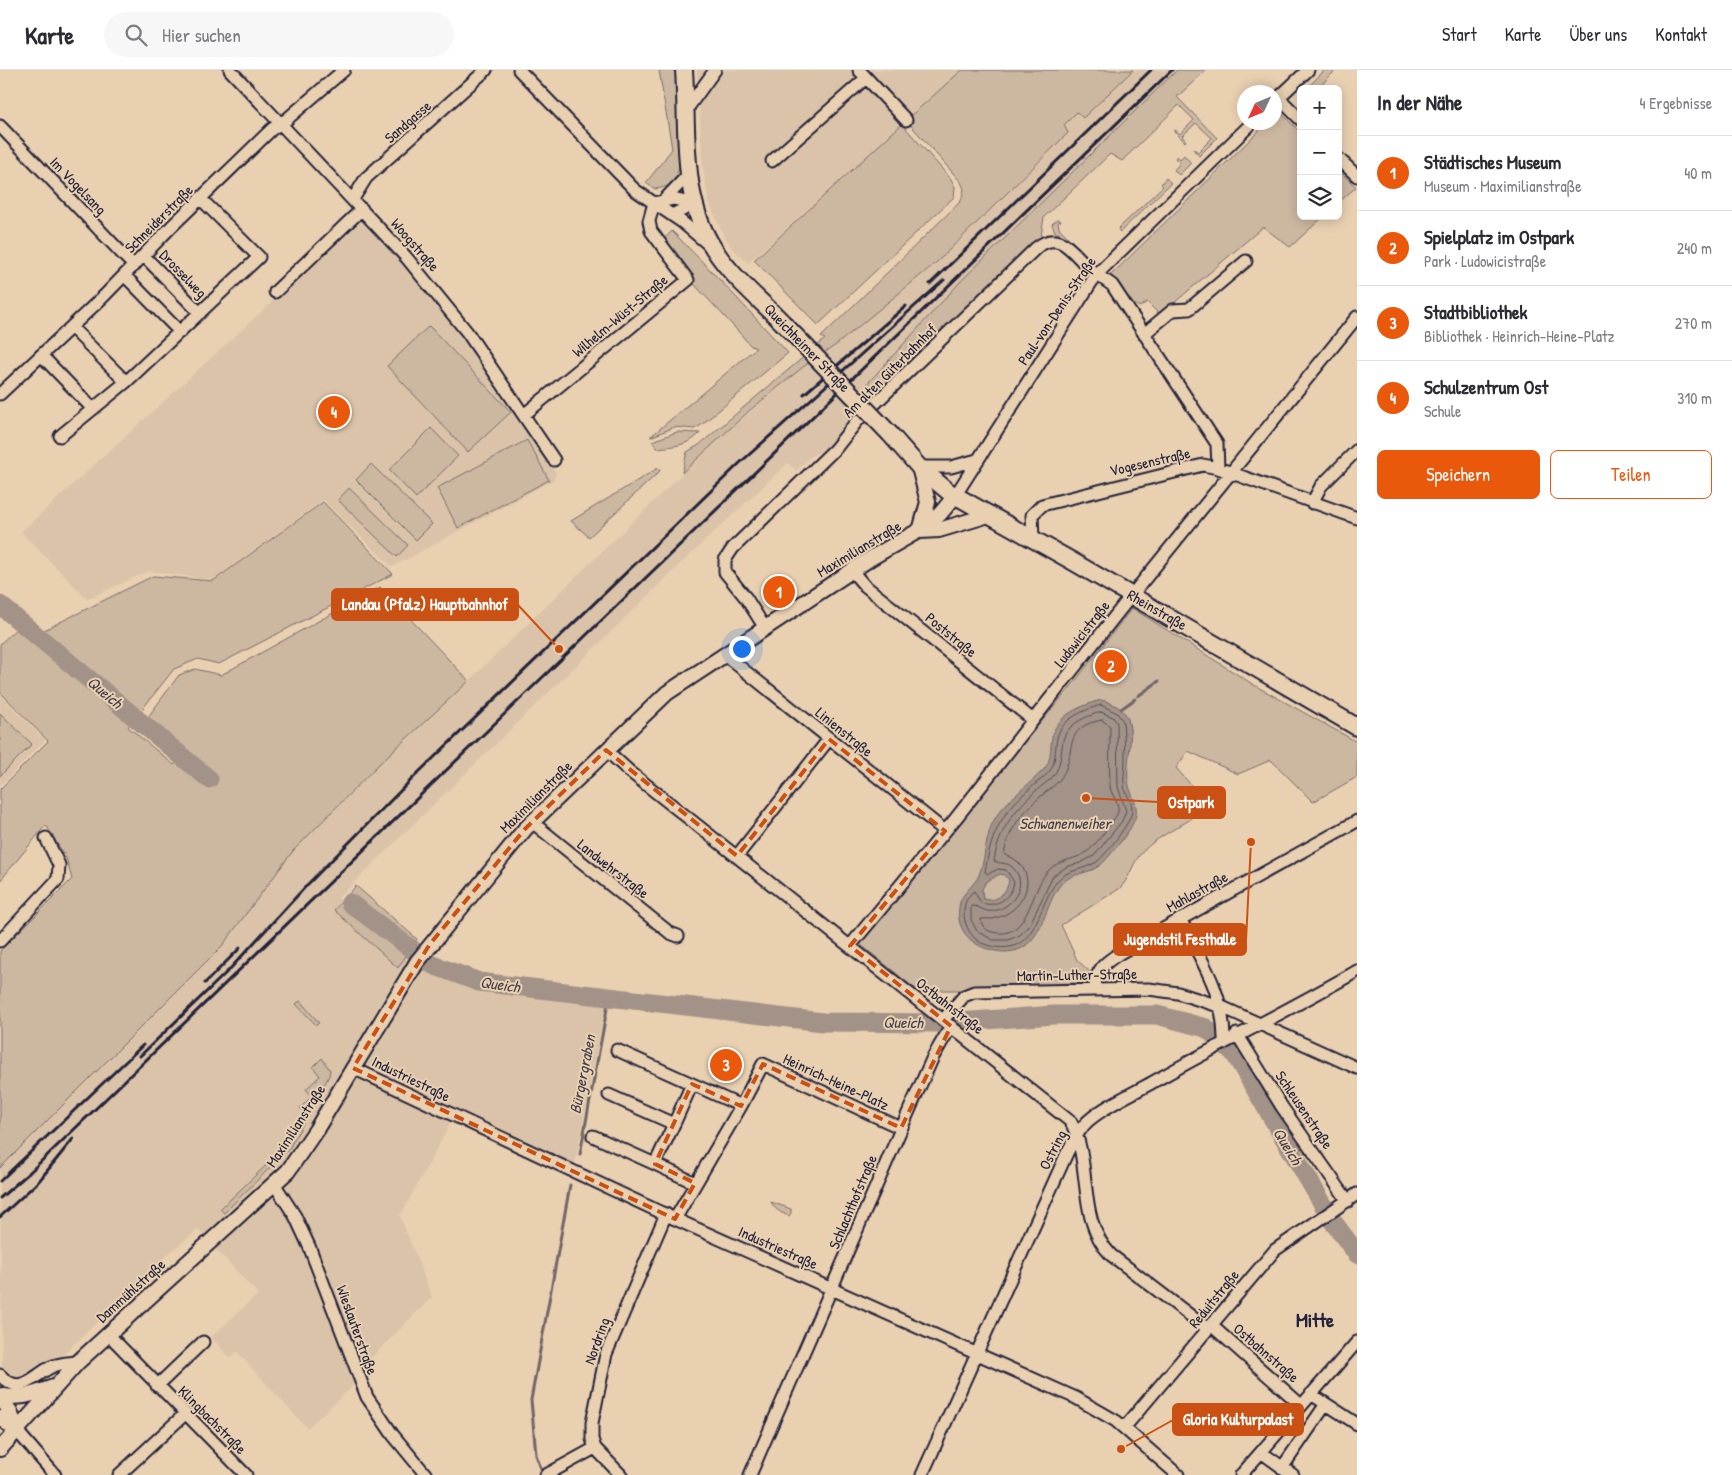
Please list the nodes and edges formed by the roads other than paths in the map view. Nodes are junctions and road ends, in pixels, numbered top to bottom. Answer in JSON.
{"nodes":[{"id":1,"x":230,"y":70,"type":"edge"},
{"id":2,"x":344,"y":70,"type":"edge"},
{"id":3,"x":486,"y":70,"type":"edge"},
{"id":4,"x":519,"y":70,"type":"edge"},
{"id":5,"x":684,"y":70,"type":"edge"},
{"id":6,"x":715,"y":70,"type":"edge"},
{"id":7,"x":1308,"y":70,"type":"edge"},
{"id":8,"x":862,"y":74,"type":"edge"},
{"id":9,"x":1282,"y":95,"type":"edge"},
{"id":10,"x":1282,"y":104,"type":"edge"},
{"id":11,"x":687,"y":109,"type":"junction"},
{"id":12,"x":1297,"y":117,"type":"edge"},
{"id":13,"x":906,"y":120,"type":"dead end"},
{"id":14,"x":280,"y":124,"type":"junction"},
{"id":15,"x":0,"y":126,"type":"edge"},
{"id":16,"x":1245,"y":130,"type":"edge"},
{"id":17,"x":772,"y":161,"type":"dead end"},
{"id":18,"x":1342,"y":162,"type":"edge"},
{"id":19,"x":690,"y":174,"type":"junction"},
{"id":20,"x":1357,"y":176,"type":"edge"},
{"id":21,"x":200,"y":198,"type":"junction"},
{"id":22,"x":353,"y":199,"type":"junction"},
{"id":23,"x":660,"y":201,"type":"junction"},
{"id":24,"x":695,"y":204,"type":"junction"},
{"id":25,"x":362,"y":209,"type":"junction"},
{"id":26,"x":672,"y":215,"type":"junction"},
{"id":27,"x":713,"y":248,"type":"junction"},
{"id":28,"x":144,"y":256,"type":"junction"},
{"id":29,"x":1246,"y":261,"type":"dead end"},
{"id":30,"x":134,"y":266,"type":"junction"},
{"id":31,"x":1096,"y":275,"type":"junction"},
{"id":32,"x":125,"y":276,"type":"junction"},
{"id":33,"x":275,"y":292,"type":"dead end"},
{"id":34,"x":200,"y":313,"type":"junction"},
{"id":35,"x":1357,"y":317,"type":"edge"},
{"id":36,"x":71,"y":327,"type":"junction"},
{"id":37,"x":180,"y":332,"type":"junction"},
{"id":38,"x":1144,"y":334,"type":"junction"},
{"id":39,"x":41,"y":355,"type":"junction"},
{"id":40,"x":126,"y":382,"type":"junction"},
{"id":41,"x":0,"y":394,"type":"edge"},
{"id":42,"x":93,"y":409,"type":"junction"},
{"id":43,"x":525,"y":414,"type":"junction"},
{"id":44,"x":60,"y":436,"type":"dead end"},
{"id":45,"x":1357,"y":450,"type":"edge"},
{"id":46,"x":554,"y":460,"type":"dead end"},
{"id":47,"x":977,"y":460,"type":"junction"},
{"id":48,"x":919,"y":467,"type":"junction"},
{"id":49,"x":1218,"y":468,"type":"junction"},
{"id":50,"x":1230,"y":474,"type":"junction"},
{"id":51,"x":955,"y":496,"type":"junction"},
{"id":52,"x":1312,"y":504,"type":"junction"},
{"id":53,"x":989,"y":514,"type":"junction"},
{"id":54,"x":1357,"y":518,"type":"edge"},
{"id":55,"x":920,"y":532,"type":"junction"},
{"id":56,"x":1033,"y":539,"type":"junction"},
{"id":57,"x":852,"y":571,"type":"junction"},
{"id":58,"x":1132,"y":596,"type":"junction"},
{"id":59,"x":765,"y":628,"type":"junction"},
{"id":60,"x":725,"y":655,"type":"junction"},
{"id":61,"x":1033,"y":720,"type":"junction"},
{"id":62,"x":1357,"y":727,"type":"edge"},
{"id":63,"x":829,"y":739,"type":"junction"},
{"id":64,"x":606,"y":750,"type":"junction"},
{"id":65,"x":1357,"y":821,"type":"edge"},
{"id":66,"x":532,"y":822,"type":"junction"},
{"id":67,"x":945,"y":831,"type":"junction"},
{"id":68,"x":46,"y":838,"type":"dead end"},
{"id":69,"x":737,"y":856,"type":"junction"},
{"id":70,"x":1180,"y":919,"type":"junction"},
{"id":71,"x":678,"y":936,"type":"dead end"},
{"id":72,"x":0,"y":941,"type":"edge"},
{"id":73,"x":850,"y":946,"type":"junction"},
{"id":74,"x":1357,"y":970,"type":"edge"},
{"id":75,"x":1095,"y":990,"type":"junction"},
{"id":76,"x":1222,"y":1007,"type":"junction"},
{"id":77,"x":947,"y":1023,"type":"junction"},
{"id":78,"x":1259,"y":1024,"type":"junction"},
{"id":79,"x":1231,"y":1038,"type":"junction"},
{"id":80,"x":616,"y":1050,"type":"dead end"},
{"id":81,"x":353,"y":1068,"type":"junction"},
{"id":82,"x":1357,"y":1068,"type":"edge"},
{"id":83,"x":692,"y":1084,"type":"junction"},
{"id":84,"x":609,"y":1095,"type":"dead end"},
{"id":85,"x":741,"y":1106,"type":"junction"},
{"id":86,"x":674,"y":1124,"type":"junction"},
{"id":87,"x":901,"y":1128,"type":"junction"},
{"id":88,"x":593,"y":1136,"type":"dead end"},
{"id":89,"x":1076,"y":1136,"type":"junction"},
{"id":90,"x":655,"y":1164,"type":"junction"},
{"id":91,"x":695,"y":1183,"type":"junction"},
{"id":92,"x":275,"y":1185,"type":"junction"},
{"id":93,"x":1349,"y":1200,"type":"edge"},
{"id":94,"x":671,"y":1216,"type":"junction"},
{"id":95,"x":832,"y":1288,"type":"junction"},
{"id":96,"x":1209,"y":1327,"type":"junction"},
{"id":97,"x":108,"y":1334,"type":"junction"},
{"id":98,"x":203,"y":1342,"type":"dead end"},
{"id":99,"x":1357,"y":1342,"type":"edge"},
{"id":100,"x":976,"y":1353,"type":"junction"},
{"id":101,"x":78,"y":1362,"type":"junction"},
{"id":102,"x":0,"y":1375,"type":"edge"},
{"id":103,"x":54,"y":1386,"type":"junction"},
{"id":104,"x":157,"y":1386,"type":"junction"},
{"id":105,"x":1311,"y":1394,"type":"junction"},
{"id":106,"x":0,"y":1396,"type":"edge"},
{"id":107,"x":1301,"y":1404,"type":"junction"},
{"id":108,"x":1326,"y":1404,"type":"junction"},
{"id":109,"x":185,"y":1414,"type":"junction"},
{"id":110,"x":0,"y":1418,"type":"edge"},
{"id":111,"x":1357,"y":1424,"type":"edge"},
{"id":112,"x":1124,"y":1428,"type":"junction"},
{"id":113,"x":17,"y":1431,"type":"junction"},
{"id":114,"x":595,"y":1448,"type":"junction"},
{"id":115,"x":0,"y":1450,"type":"edge"},
{"id":116,"x":1261,"y":1452,"type":"junction"},
{"id":117,"x":1282,"y":1468,"type":"junction"},
{"id":118,"x":549,"y":1474,"type":"edge"},
{"id":119,"x":55,"y":1475,"type":"edge"},
{"id":120,"x":119,"y":1475,"type":"edge"},
{"id":121,"x":246,"y":1475,"type":"edge"},
{"id":122,"x":426,"y":1475,"type":"edge"},
{"id":123,"x":621,"y":1475,"type":"edge"},
{"id":124,"x":750,"y":1475,"type":"edge"},
{"id":125,"x":922,"y":1475,"type":"edge"},
{"id":126,"x":1178,"y":1475,"type":"edge"},
{"id":127,"x":1241,"y":1475,"type":"edge"},
{"id":128,"x":1293,"y":1475,"type":"edge"}],
"edges":[{"from":1,"to":14,"type":"street","name":"Woogstraße"},
{"from":2,"to":14,"type":"street","name":"Schneiderstraße"},
{"from":3,"to":22,"type":"street","name":"Sandgasse"},
{"from":4,"to":23,"type":"street"},
{"from":5,"to":11,"type":"main road","name":"Queichheimer Straße"},
{"from":6,"to":11,"type":"street"},
{"from":7,"to":9,"type":"street"},
{"from":8,"to":13,"type":"street"},
{"from":8,"to":17,"type":"street"},
{"from":10,"to":12,"type":"street"},
{"from":11,"to":19,"type":"main road","name":"Queichheimer Straße"},
{"from":14,"to":21,"type":"street","name":"Schneiderstraße"},
{"from":14,"to":22,"type":"street","name":"Woogstraße"},
{"from":15,"to":30,"type":"street","name":"Im Vogelsang"},
{"from":16,"to":31,"type":"street","name":"Paul-von-Denis-Straße"},
{"from":18,"to":20,"type":"street"},
{"from":19,"to":23,"type":"street"},
{"from":19,"to":24,"type":"main road","name":"Queichheimer Straße"},
{"from":21,"to":28,"type":"street","name":"Schneiderstraße"},
{"from":21,"to":34,"type":"street","name":"Drosselweg"},
{"from":22,"to":25,"type":"street","name":"Woogstraße"},
{"from":23,"to":24,"type":"street"},
{"from":23,"to":26,"type":"street"},
{"from":23,"to":43,"type":"street","name":"Wilhelm-Wüst-Straße"},
{"from":24,"to":26,"type":"street"},
{"from":24,"to":27,"type":"main road","name":"Queichheimer Straße"},
{"from":25,"to":33,"type":"street"},
{"from":25,"to":43,"type":"street","name":"Woogstraße"},
{"from":26,"to":27,"type":"street"},
{"from":27,"to":48,"type":"main road","name":"Queichheimer Straße","bridge":true},
{"from":28,"to":30,"type":"street","name":"Schneiderstraße"},
{"from":28,"to":34,"type":"street","name":"Drosselweg"},
{"from":29,"to":38,"type":"street"},
{"from":30,"to":32,"type":"street","name":"Schneiderstraße"},
{"from":31,"to":38,"type":"street"},
{"from":31,"to":47,"type":"street","name":"Paul-von-Denis-Straße"},
{"from":31,"to":59,"type":"street","name":"Am alten Güterbahnhof"},
{"from":32,"to":36,"type":"street","name":"Schneiderstraße"},
{"from":32,"to":37,"type":"street"},
{"from":34,"to":37,"type":"street","name":"Drosselweg"},
{"from":35,"to":50,"type":"street","name":"Ludowicistraße"},
{"from":36,"to":39,"type":"street","name":"Schneiderstraße"},
{"from":36,"to":40,"type":"street"},
{"from":37,"to":40,"type":"street","name":"Drosselweg"},
{"from":38,"to":49,"type":"street"},
{"from":39,"to":41,"type":"street","name":"Schneiderstraße"},
{"from":39,"to":42,"type":"street"},
{"from":40,"to":42,"type":"street","name":"Drosselweg"},
{"from":42,"to":44,"type":"street","name":"Drosselweg"},
{"from":43,"to":46,"type":"street","name":"Woogstraße"},
{"from":45,"to":52,"type":"street"},
{"from":47,"to":48,"type":"street"},
{"from":47,"to":51,"type":"street","name":"Paul-von-Denis-Straße"},
{"from":48,"to":51,"type":"main road","name":"Queichheimer Straße"},
{"from":48,"to":55,"type":"street"},
{"from":49,"to":50,"type":"street","name":"Vogesenstraße"},
{"from":49,"to":56,"type":"street","name":"Vogesenstraße"},
{"from":50,"to":52,"type":"street","name":"Vogesenstraße"},
{"from":50,"to":58,"type":"street","name":"Ludowicistraße"},
{"from":51,"to":53,"type":"main road","name":"Rheinstraße"},
{"from":51,"to":55,"type":"street","name":"Maximilianstraße"},
{"from":52,"to":54,"type":"street","name":"Vogesenstraße"},
{"from":53,"to":55,"type":"street","name":"Maximilianstraße"},
{"from":53,"to":56,"type":"main road","name":"Rheinstraße"},
{"from":55,"to":57,"type":"street","name":"Maximilianstraße"},
{"from":56,"to":58,"type":"main road","name":"Rheinstraße"},
{"from":57,"to":59,"type":"street","name":"Maximilianstraße"},
{"from":57,"to":61,"type":"street","name":"Poststraße"},
{"from":58,"to":61,"type":"street","name":"Ludowicistraße"},
{"from":58,"to":62,"type":"main road","name":"Rheinstraße"},
{"from":59,"to":60,"type":"street","name":"Maximilianstraße"},
{"from":60,"to":63,"type":"street","name":"Linienstraße"},
{"from":60,"to":64,"type":"street","name":"Maximilianstraße"},
{"from":61,"to":67,"type":"street","name":"Ludowicistraße"},
{"from":63,"to":67,"type":"street","name":"Linienstraße"},
{"from":63,"to":69,"type":"street"},
{"from":64,"to":66,"type":"street","name":"Maximilianstraße"},
{"from":64,"to":69,"type":"street","name":"Ostbahnstraße"},
{"from":65,"to":70,"type":"street","name":"Mahlastraße"},
{"from":66,"to":71,"type":"street","name":"Landwehrstraße"},
{"from":66,"to":81,"type":"street","name":"Maximilianstraße"},
{"from":67,"to":73,"type":"street","name":"Ludowicistraße"},
{"from":68,"to":72,"type":"street"},
{"from":69,"to":73,"type":"street","name":"Ostbahnstraße"},
{"from":70,"to":75,"type":"street","name":"Mahlastraße"},
{"from":70,"to":76,"type":"street"},
{"from":73,"to":77,"type":"street","name":"Ostbahnstraße"},
{"from":74,"to":78,"type":"street","name":"Ostring"},
{"from":75,"to":76,"type":"street","name":"Martin-Luther-Straße"},
{"from":75,"to":77,"type":"street","name":"Martin-Luther-Straße"},
{"from":76,"to":78,"type":"street","name":"Martin-Luther-Straße"},
{"from":76,"to":79,"type":"street"},
{"from":77,"to":87,"type":"street","name":"Schlachthofstraße"},
{"from":77,"to":89,"type":"street","name":"Ostbahnstraße"},
{"from":78,"to":79,"type":"street","name":"Ostring"},
{"from":78,"to":82,"type":"street","name":"Martin-Luther-Straße"},
{"from":79,"to":89,"type":"street","name":"Ostring"},
{"from":79,"to":93,"type":"street","name":"Schleusenstraße"},
{"from":80,"to":83,"type":"street"},
{"from":81,"to":92,"type":"street","name":"Maximilianstraße"},
{"from":81,"to":94,"type":"street","name":"Industriestraße"},
{"from":83,"to":85,"type":"street"},
{"from":83,"to":86,"type":"street"},
{"from":84,"to":86,"type":"street"},
{"from":85,"to":87,"type":"street","name":"Heinrich-Heine-Platz"},
{"from":85,"to":91,"type":"street","name":"Nordring"},
{"from":86,"to":90,"type":"street"},
{"from":87,"to":95,"type":"street","name":"Schlachthofstraße"},
{"from":88,"to":90,"type":"street"},
{"from":89,"to":96,"type":"street","name":"Ostbahnstraße"},
{"from":89,"to":100,"type":"street","name":"Ostring"},
{"from":90,"to":91,"type":"street"},
{"from":91,"to":94,"type":"street","name":"Nordring"},
{"from":92,"to":97,"type":"street","name":"Dammühlstraße"},
{"from":92,"to":122,"type":"street","name":"Wieslauterstraße"},
{"from":93,"to":96,"type":"street","name":"Reduitstraße"},
{"from":94,"to":95,"type":"street","name":"Industriestraße"},
{"from":94,"to":114,"type":"street","name":"Nordring"},
{"from":95,"to":100,"type":"street","name":"Industriestraße"},
{"from":95,"to":124,"type":"street","name":"Schlachthofstraße"},
{"from":96,"to":107,"type":"street","name":"Ostbahnstraße"},
{"from":96,"to":112,"type":"street","name":"Reduitstraße"},
{"from":97,"to":101,"type":"street","name":"Dammühlstraße"},
{"from":97,"to":104,"type":"street","name":"Klingbachstraße"},
{"from":98,"to":104,"type":"street","name":"Klingbachstraße"},
{"from":99,"to":105,"type":"street"},
{"from":100,"to":112,"type":"street","name":"Industriestraße"},
{"from":100,"to":125,"type":"street","name":"Ostring"},
{"from":101,"to":102,"type":"street"},
{"from":101,"to":103,"type":"street","name":"Dammühlstraße"},
{"from":103,"to":106,"type":"street"},
{"from":103,"to":113,"type":"street","name":"Dammühlstraße"},
{"from":104,"to":109,"type":"street","name":"Klingbachstraße"},
{"from":105,"to":107,"type":"street"},
{"from":105,"to":108,"type":"street","name":"Ostbahnstraße"},
{"from":106,"to":113,"type":"street"},
{"from":107,"to":116,"type":"street"},
{"from":108,"to":111,"type":"street","name":"Ostbahnstraße"},
{"from":108,"to":117,"type":"street"},
{"from":109,"to":120,"type":"street"},
{"from":109,"to":121,"type":"street","name":"Klingbachstraße"},
{"from":110,"to":113,"type":"street"},
{"from":112,"to":126,"type":"street","name":"Industriestraße"},
{"from":113,"to":115,"type":"street","name":"Dammühlstraße"},
{"from":113,"to":119,"type":"street"},
{"from":114,"to":118,"type":"street"},
{"from":114,"to":123,"type":"street"},
{"from":116,"to":117,"type":"street"},
{"from":116,"to":127,"type":"street"},
{"from":117,"to":128,"type":"street"}]}
